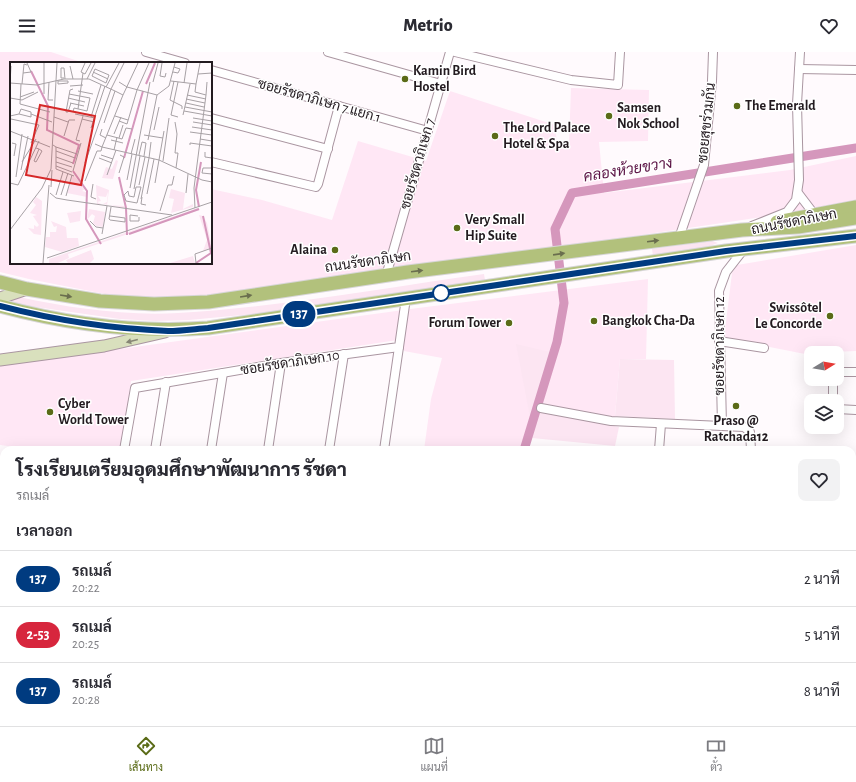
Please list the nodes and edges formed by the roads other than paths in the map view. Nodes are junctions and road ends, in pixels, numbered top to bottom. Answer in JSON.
{"nodes":[{"id":1,"x":146,"y":52,"type":"edge"},
{"id":2,"x":328,"y":52,"type":"edge"},
{"id":3,"x":450,"y":52,"type":"edge"},
{"id":4,"x":455,"y":52,"type":"edge"},
{"id":5,"x":620,"y":52,"type":"edge"},
{"id":6,"x":714,"y":52,"type":"edge"},
{"id":7,"x":800,"y":52,"type":"edge"},
{"id":8,"x":182,"y":62,"type":"edge"},
{"id":9,"x":799,"y":69,"type":"junction"},
{"id":10,"x":212,"y":70,"type":"edge"},
{"id":11,"x":856,"y":70,"type":"edge"},
{"id":12,"x":441,"y":84,"type":"junction"},
{"id":13,"x":339,"y":106,"type":"junction"},
{"id":14,"x":212,"y":118,"type":"edge"},
{"id":15,"x":428,"y":131,"type":"junction"},
{"id":16,"x":328,"y":149,"type":"junction"},
{"id":17,"x":212,"y":162,"type":"edge"},
{"id":18,"x":798,"y":193,"type":"junction"},
{"id":19,"x":856,"y":207,"type":"edge"},
{"id":20,"x":814,"y":214,"type":"junction"},
{"id":21,"x":856,"y":218,"type":"edge"},
{"id":22,"x":856,"y":227,"type":"edge"},
{"id":23,"x":742,"y":230,"type":"junction"},
{"id":24,"x":856,"y":236,"type":"edge"},
{"id":25,"x":679,"y":238,"type":"junction"},
{"id":26,"x":741,"y":249,"type":"junction"},
{"id":27,"x":386,"y":276,"type":"junction"},
{"id":28,"x":0,"y":282,"type":"edge"},
{"id":29,"x":27,"y":289,"type":"junction"},
{"id":30,"x":0,"y":298,"type":"edge"},
{"id":31,"x":406,"y":298,"type":"junction"},
{"id":32,"x":0,"y":306,"type":"edge"},
{"id":33,"x":170,"y":331,"type":"junction"},
{"id":34,"x":719,"y":341,"type":"junction"},
{"id":35,"x":399,"y":347,"type":"junction"},
{"id":36,"x":764,"y":348,"type":"dead end"},
{"id":37,"x":344,"y":354,"type":"junction"},
{"id":38,"x":0,"y":360,"type":"edge"},
{"id":39,"x":282,"y":363,"type":"junction"},
{"id":40,"x":856,"y":372,"type":"edge"},
{"id":41,"x":223,"y":373,"type":"junction"},
{"id":42,"x":844,"y":373,"type":"edge"},
{"id":43,"x":166,"y":382,"type":"junction"},
{"id":44,"x":540,"y":408,"type":"dead end"},
{"id":45,"x":844,"y":409,"type":"edge"},
{"id":46,"x":856,"y":410,"type":"edge"},
{"id":47,"x":661,"y":424,"type":"junction"},
{"id":48,"x":722,"y":426,"type":"junction"},
{"id":49,"x":125,"y":446,"type":"edge"},
{"id":50,"x":157,"y":446,"type":"edge"},
{"id":51,"x":212,"y":446,"type":"edge"},
{"id":52,"x":269,"y":446,"type":"edge"},
{"id":53,"x":329,"y":446,"type":"edge"},
{"id":54,"x":385,"y":446,"type":"edge"},
{"id":55,"x":659,"y":446,"type":"edge"},
{"id":56,"x":750,"y":446,"type":"edge"}],
"edges":[{"from":1,"to":8,"type":"street"},
{"from":2,"to":12,"type":"street"},
{"from":3,"to":12,"type":"street","name":"ซอยรัชดาภิเษก 7"},
{"from":4,"to":5,"type":"street"},
{"from":6,"to":25,"type":"street","name":"ซอยสุขร่วมกัน"},
{"from":7,"to":9,"type":"street"},
{"from":9,"to":11,"type":"street"},
{"from":9,"to":18,"type":"street"},
{"from":10,"to":13,"type":"street","name":"ซอยรัชดาภิเษก 7 แยก 1"},
{"from":12,"to":15,"type":"street","name":"ซอยรัชดาภิเษก 7"},
{"from":13,"to":15,"type":"street","name":"ซอยรัชดาภิเษก 7 แยก 1"},
{"from":13,"to":16,"type":"street"},
{"from":14,"to":16,"type":"street"},
{"from":15,"to":27,"type":"street","name":"ซอยรัชดาภิเษก 7"},
{"from":16,"to":17,"type":"street"},
{"from":18,"to":20,"type":"street"},
{"from":18,"to":23,"type":"street"},
{"from":19,"to":20,"type":"main road","name":"ถนนรัชดาภิเษก"},
{"from":20,"to":23,"type":"main road","name":"ถนนรัชดาภิเษก"},
{"from":21,"to":23,"type":"main road","name":"ถนนรัชดาภิเษก"},
{"from":22,"to":26,"type":"main road","name":"ถนนรัชดาภิเษก"},
{"from":23,"to":25,"type":"main road","name":"ถนนรัชดาภิเษก"},
{"from":24,"to":26,"type":"main road","name":"ถนนรัชดาภิเษก"},
{"from":27,"to":25,"type":"main road","name":"ถนนรัชดาภิเษก","one_way":true},
{"from":26,"to":31,"type":"main road","name":"ถนนรัชดาภิเษก"},
{"from":26,"to":34,"type":"street","name":"ซอยรัชดาภิเษก 12"},
{"from":29,"to":27,"type":"main road","name":"ถนนรัชดาภิเษก","one_way":true},
{"from":28,"to":29,"type":"main road","name":"ถนนรัชดาภิเษก"},
{"from":29,"to":30,"type":"street"},
{"from":31,"to":33,"type":"main road","name":"ถนนรัชดาภิเษก"},
{"from":31,"to":35,"type":"street"},
{"from":32,"to":33,"type":"main road","name":"ถนนรัชดาภิเษก"},
{"from":33,"to":38,"type":"street","one_way":true},
{"from":34,"to":36,"type":"street"},
{"from":34,"to":48,"type":"street","name":"ซอยรัชดาภิเษก 12"},
{"from":35,"to":37,"type":"street","name":"ซอยรัชดาภิเษก 10"},
{"from":35,"to":54,"type":"street"},
{"from":37,"to":39,"type":"street","name":"ซอยรัชดาภิเษก 10"},
{"from":37,"to":53,"type":"street"},
{"from":39,"to":41,"type":"street","name":"ซอยรัชดาภิเษก 10"},
{"from":39,"to":52,"type":"street"},
{"from":40,"to":42,"type":"street"},
{"from":41,"to":43,"type":"street","name":"ซอยรัชดาภิเษก 10"},
{"from":41,"to":51,"type":"street"},
{"from":43,"to":49,"type":"street","name":"ซอยรัชดาภิเษก 10"},
{"from":43,"to":50,"type":"street"},
{"from":44,"to":47,"type":"street"},
{"from":45,"to":46,"type":"street"},
{"from":47,"to":48,"type":"street"},
{"from":47,"to":55,"type":"street"},
{"from":48,"to":56,"type":"street"}]}
